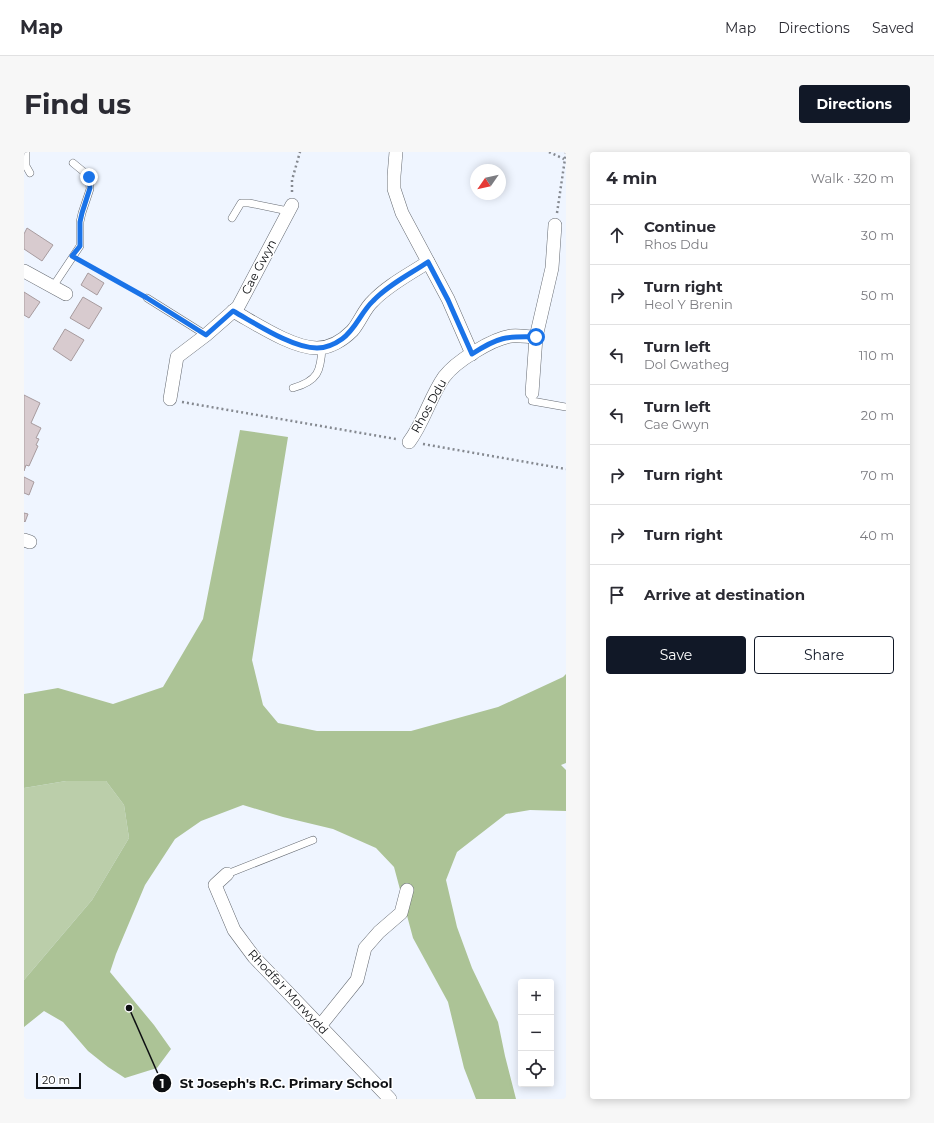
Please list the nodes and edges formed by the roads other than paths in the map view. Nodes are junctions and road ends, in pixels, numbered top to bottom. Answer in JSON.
{"nodes":[{"id":1,"x":26,"y":152,"type":"edge"},
{"id":2,"x":396,"y":152,"type":"edge"},
{"id":3,"x":72,"y":163,"type":"dead end"},
{"id":4,"x":30,"y":173,"type":"dead end"},
{"id":5,"x":290,"y":208,"type":"joint"},
{"id":6,"x":232,"y":218,"type":"dead end"},
{"id":7,"x":555,"y":225,"type":"road end"},
{"id":8,"x":428,"y":262,"type":"junction"},
{"id":9,"x":24,"y":271,"type":"edge"},
{"id":10,"x":52,"y":288,"type":"junction"},
{"id":11,"x":66,"y":294,"type":"dead end"},
{"id":12,"x":147,"y":298,"type":"road end"},
{"id":13,"x":233,"y":311,"type":"junction"},
{"id":14,"x":206,"y":335,"type":"junction"},
{"id":15,"x":536,"y":337,"type":"junction"},
{"id":16,"x":322,"y":347,"type":"junction"},
{"id":17,"x":472,"y":354,"type":"junction"},
{"id":18,"x":293,"y":388,"type":"dead end"},
{"id":19,"x":532,"y":393,"type":"joint"},
{"id":20,"x":170,"y":399,"type":"road end"},
{"id":21,"x":566,"y":407,"type":"edge"},
{"id":22,"x":409,"y":442,"type":"road end"},
{"id":23,"x":313,"y":840,"type":"dead end"},
{"id":24,"x":227,"y":874,"type":"joint"},
{"id":25,"x":407,"y":890,"type":"dead end"},
{"id":26,"x":320,"y":1026,"type":"junction"},
{"id":27,"x":390,"y":1099,"type":"edge"}],
"edges":[{"from":1,"to":4,"type":"lane"},
{"from":2,"to":8,"type":"street"},
{"from":3,"to":10,"type":"lane"},
{"from":5,"to":6,"type":"lane"},
{"from":5,"to":13,"type":"street","name":"Cae Gwyn"},
{"from":7,"to":15,"type":"street"},
{"from":8,"to":16,"type":"street"},
{"from":8,"to":17,"type":"street"},
{"from":9,"to":10,"type":"street"},
{"from":10,"to":11,"type":"street"},
{"from":12,"to":14,"type":"lane"},
{"from":13,"to":14,"type":"street","name":"Cae Gwyn"},
{"from":13,"to":16,"type":"street"},
{"from":14,"to":20,"type":"street","name":"Cae Gwyn"},
{"from":15,"to":17,"type":"street","name":"Rhos Ddu"},
{"from":15,"to":19,"type":"street"},
{"from":16,"to":18,"type":"lane"},
{"from":17,"to":22,"type":"street","name":"Rhos Ddu"},
{"from":19,"to":21,"type":"lane"},
{"from":23,"to":24,"type":"lane"},
{"from":24,"to":26,"type":"street","name":"Rhodfa'r Morwydd"},
{"from":25,"to":26,"type":"street"},
{"from":26,"to":27,"type":"street","name":"Rhodfa'r Morwydd"}]}
